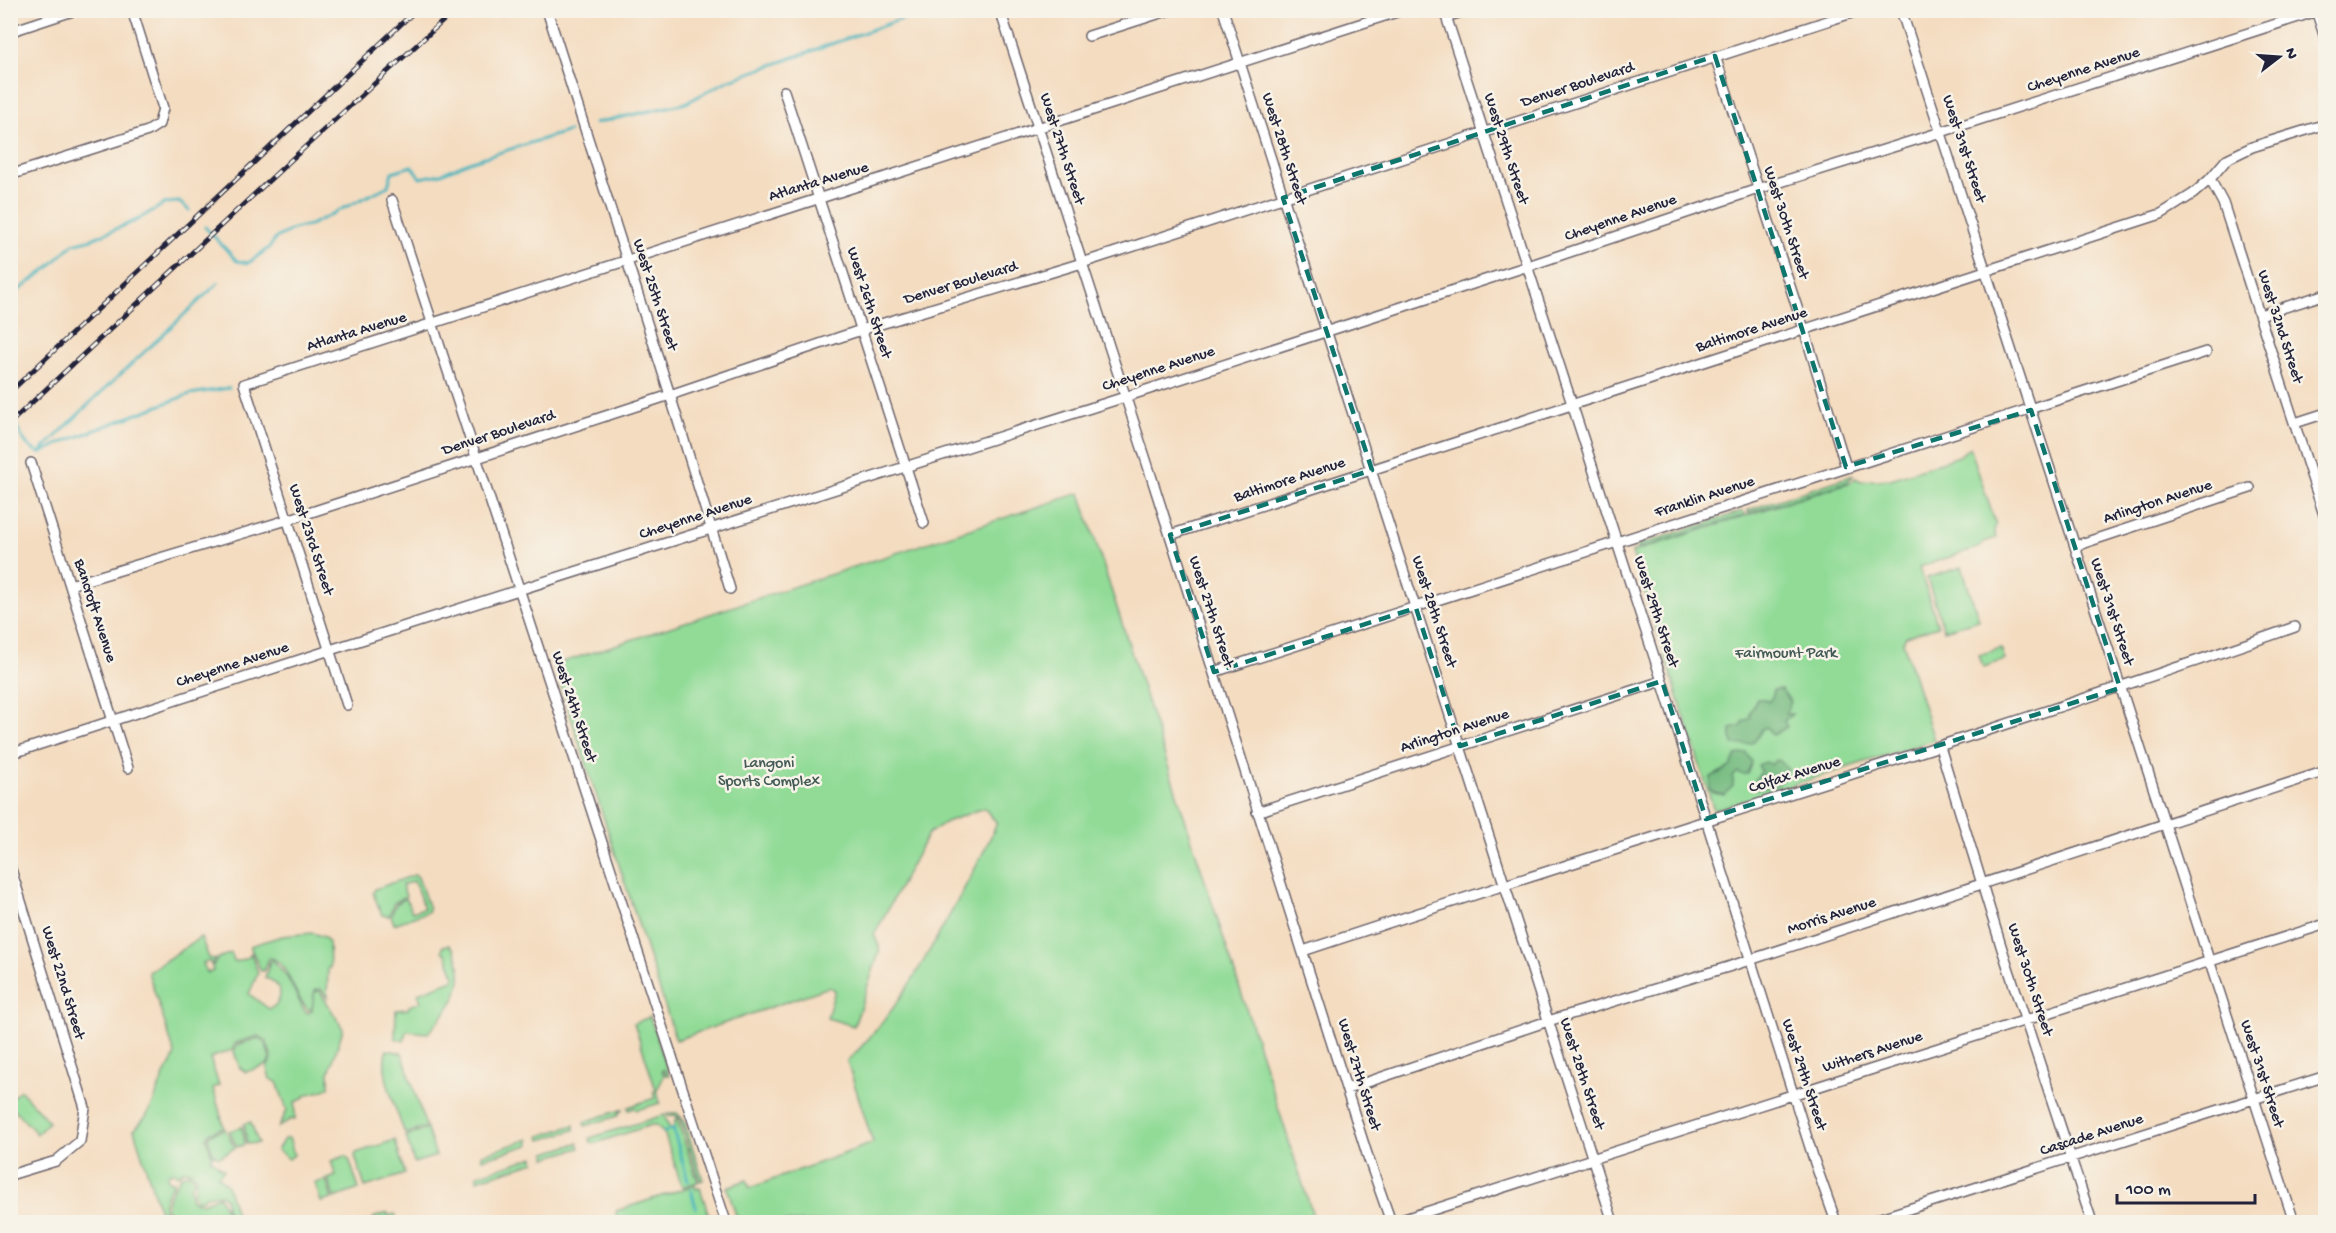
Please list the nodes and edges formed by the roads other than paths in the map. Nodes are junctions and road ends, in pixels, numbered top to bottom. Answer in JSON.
{"nodes":[{"id":1,"x":76,"y":10,"type":"edge"},
{"id":2,"x":132,"y":10,"type":"edge"},
{"id":3,"x":547,"y":10,"type":"edge"},
{"id":4,"x":1000,"y":10,"type":"edge"},
{"id":5,"x":1170,"y":10,"type":"edge"},
{"id":6,"x":1223,"y":10,"type":"edge"},
{"id":7,"x":1403,"y":10,"type":"edge"},
{"id":8,"x":1468,"y":10,"type":"edge"},
{"id":9,"x":1861,"y":10,"type":"edge"},
{"id":10,"x":1901,"y":10,"type":"edge"},
{"id":11,"x":2316,"y":11,"type":"edge"},
{"id":12,"x":1445,"y":14,"type":"edge"},
{"id":13,"x":15,"y":30,"type":"dead end"},
{"id":14,"x":1089,"y":36,"type":"dead end"},
{"id":15,"x":2325,"y":41,"type":"edge"},
{"id":16,"x":1715,"y":56,"type":"junction"},
{"id":17,"x":1240,"y":63,"type":"junction"},
{"id":18,"x":784,"y":91,"type":"dead end"},
{"id":19,"x":2325,"y":124,"type":"edge"},
{"id":20,"x":1038,"y":129,"type":"junction"},
{"id":21,"x":1941,"y":132,"type":"junction"},
{"id":22,"x":1484,"y":133,"type":"junction"},
{"id":23,"x":10,"y":175,"type":"edge"},
{"id":24,"x":2210,"y":179,"type":"junction"},
{"id":25,"x":1758,"y":189,"type":"junction"},
{"id":26,"x":1283,"y":198,"type":"junction"},
{"id":27,"x":820,"y":199,"type":"junction"},
{"id":28,"x":392,"y":200,"type":"dead end"},
{"id":29,"x":627,"y":260,"type":"junction"},
{"id":30,"x":1082,"y":263,"type":"junction"},
{"id":31,"x":1528,"y":266,"type":"junction"},
{"id":32,"x":1987,"y":272,"type":"junction"},
{"id":33,"x":2325,"y":294,"type":"edge"},
{"id":34,"x":2260,"y":315,"type":"junction"},
{"id":35,"x":434,"y":324,"type":"junction"},
{"id":36,"x":1804,"y":329,"type":"junction"},
{"id":37,"x":861,"y":330,"type":"junction"},
{"id":38,"x":1326,"y":332,"type":"junction"},
{"id":39,"x":2206,"y":352,"type":"dead end"},
{"id":40,"x":244,"y":384,"type":"joint"},
{"id":41,"x":670,"y":395,"type":"junction"},
{"id":42,"x":1125,"y":397,"type":"junction"},
{"id":43,"x":1572,"y":405,"type":"junction"},
{"id":44,"x":2031,"y":410,"type":"junction"},
{"id":45,"x":2325,"y":413,"type":"edge"},
{"id":46,"x":2295,"y":423,"type":"junction"},
{"id":47,"x":476,"y":458,"type":"junction"},
{"id":48,"x":32,"y":463,"type":"dead end"},
{"id":49,"x":906,"y":466,"type":"junction"},
{"id":50,"x":1846,"y":467,"type":"junction"},
{"id":51,"x":1372,"y":470,"type":"junction"},
{"id":52,"x":2250,"y":488,"type":"dead end"},
{"id":53,"x":287,"y":520,"type":"junction"},
{"id":54,"x":2325,"y":521,"type":"edge"},
{"id":55,"x":924,"y":523,"type":"dead end"},
{"id":56,"x":711,"y":529,"type":"junction"},
{"id":57,"x":1170,"y":535,"type":"junction"},
{"id":58,"x":1617,"y":542,"type":"junction"},
{"id":59,"x":2075,"y":546,"type":"junction"},
{"id":60,"x":70,"y":585,"type":"junction"},
{"id":61,"x":730,"y":589,"type":"dead end"},
{"id":62,"x":519,"y":590,"type":"junction"},
{"id":63,"x":1416,"y":608,"type":"junction"},
{"id":64,"x":2295,"y":627,"type":"dead end"},
{"id":65,"x":330,"y":650,"type":"junction"},
{"id":66,"x":1214,"y":672,"type":"junction"},
{"id":67,"x":1662,"y":681,"type":"junction"},
{"id":68,"x":2120,"y":688,"type":"junction"},
{"id":69,"x":347,"y":705,"type":"dead end"},
{"id":70,"x":113,"y":721,"type":"junction"},
{"id":71,"x":1460,"y":746,"type":"junction"},
{"id":72,"x":1940,"y":747,"type":"junction"},
{"id":73,"x":10,"y":754,"type":"edge"},
{"id":74,"x":128,"y":768,"type":"dead end"},
{"id":75,"x":2325,"y":771,"type":"edge"},
{"id":76,"x":1257,"y":812,"type":"junction"},
{"id":77,"x":1706,"y":819,"type":"junction"},
{"id":78,"x":2164,"y":823,"type":"junction"},
{"id":79,"x":10,"y":866,"type":"edge"},
{"id":80,"x":1504,"y":884,"type":"junction"},
{"id":81,"x":1983,"y":884,"type":"junction"},
{"id":82,"x":2325,"y":924,"type":"edge"},
{"id":83,"x":1303,"y":951,"type":"junction"},
{"id":84,"x":1750,"y":960,"type":"junction"},
{"id":85,"x":2209,"y":961,"type":"junction"},
{"id":86,"x":2027,"y":1020,"type":"junction"},
{"id":87,"x":1548,"y":1022,"type":"junction"},
{"id":88,"x":2325,"y":1076,"type":"edge"},
{"id":89,"x":1347,"y":1089,"type":"junction"},
{"id":90,"x":1794,"y":1094,"type":"junction"},
{"id":91,"x":2253,"y":1099,"type":"junction"},
{"id":92,"x":2070,"y":1159,"type":"junction"},
{"id":93,"x":1593,"y":1160,"type":"junction"},
{"id":94,"x":10,"y":1175,"type":"edge"},
{"id":95,"x":726,"y":1222,"type":"edge"},
{"id":96,"x":1393,"y":1222,"type":"edge"},
{"id":97,"x":1613,"y":1222,"type":"edge"},
{"id":98,"x":1836,"y":1222,"type":"edge"},
{"id":99,"x":1868,"y":1222,"type":"edge"},
{"id":100,"x":2092,"y":1222,"type":"edge"},
{"id":101,"x":2294,"y":1222,"type":"edge"}],
"edges":[{"from":1,"to":13,"type":"street"},
{"from":2,"to":23,"type":"street"},
{"from":3,"to":29,"type":"street","name":"West 25th Street"},
{"from":4,"to":20,"type":"street","name":"West 27th Street"},
{"from":5,"to":14,"type":"street"},
{"from":6,"to":17,"type":"street","name":"West 28th Street"},
{"from":7,"to":17,"type":"street","name":"Atlanta Avenue"},
{"from":8,"to":12,"type":"street"},
{"from":9,"to":16,"type":"street","name":"Denver Boulevard"},
{"from":10,"to":21,"type":"street","name":"West 31st Street"},
{"from":11,"to":15,"type":"street"},
{"from":11,"to":21,"type":"street","name":"Cheyenne Avenue"},
{"from":12,"to":22,"type":"street","name":"West 29th Street"},
{"from":16,"to":22,"type":"street","name":"Denver Boulevard"},
{"from":16,"to":25,"type":"street","name":"West 30th Street"},
{"from":17,"to":20,"type":"street","name":"Atlanta Avenue"},
{"from":17,"to":26,"type":"street","name":"West 28th Street"},
{"from":18,"to":27,"type":"street","name":"West 26th Street"},
{"from":19,"to":24,"type":"street","name":"Baltimore Avenue"},
{"from":20,"to":27,"type":"street","name":"Atlanta Avenue"},
{"from":20,"to":30,"type":"street","name":"West 27th Street"},
{"from":21,"to":25,"type":"street","name":"Cheyenne Avenue"},
{"from":21,"to":32,"type":"street","name":"West 31st Street"},
{"from":22,"to":26,"type":"street","name":"Denver Boulevard"},
{"from":22,"to":31,"type":"street","name":"West 29th Street"},
{"from":24,"to":32,"type":"street","name":"Baltimore Avenue"},
{"from":24,"to":34,"type":"street","name":"West 32nd Street"},
{"from":25,"to":31,"type":"street","name":"Cheyenne Avenue"},
{"from":25,"to":36,"type":"street","name":"West 30th Street"},
{"from":26,"to":30,"type":"street","name":"Denver Boulevard"},
{"from":26,"to":38,"type":"street","name":"West 28th Street"},
{"from":27,"to":29,"type":"street","name":"Atlanta Avenue"},
{"from":27,"to":37,"type":"street","name":"West 26th Street"},
{"from":28,"to":35,"type":"street","name":"West 24th Street"},
{"from":29,"to":35,"type":"street","name":"Atlanta Avenue"},
{"from":29,"to":41,"type":"street","name":"West 25th Street"},
{"from":30,"to":37,"type":"street","name":"Denver Boulevard"},
{"from":30,"to":42,"type":"street","name":"West 27th Street"},
{"from":31,"to":38,"type":"street","name":"Cheyenne Avenue"},
{"from":31,"to":43,"type":"street","name":"West 29th Street"},
{"from":32,"to":36,"type":"street","name":"Baltimore Avenue"},
{"from":32,"to":44,"type":"street","name":"West 31st Street"},
{"from":33,"to":34,"type":"street"},
{"from":34,"to":46,"type":"street","name":"West 32nd Street"},
{"from":35,"to":40,"type":"street","name":"Atlanta Avenue"},
{"from":35,"to":47,"type":"street","name":"West 24th Street"},
{"from":36,"to":43,"type":"street","name":"Baltimore Avenue"},
{"from":36,"to":50,"type":"street","name":"West 30th Street"},
{"from":37,"to":41,"type":"street","name":"Denver Boulevard"},
{"from":37,"to":49,"type":"street","name":"West 26th Street"},
{"from":38,"to":42,"type":"street","name":"Cheyenne Avenue"},
{"from":38,"to":51,"type":"street","name":"West 28th Street"},
{"from":39,"to":44,"type":"street","name":"Franklin Avenue"},
{"from":40,"to":53,"type":"street","name":"West 23rd Street"},
{"from":41,"to":47,"type":"street","name":"Denver Boulevard"},
{"from":41,"to":56,"type":"street","name":"West 25th Street"},
{"from":42,"to":49,"type":"street","name":"Cheyenne Avenue"},
{"from":42,"to":57,"type":"street","name":"West 27th Street"},
{"from":43,"to":51,"type":"street","name":"Baltimore Avenue"},
{"from":43,"to":58,"type":"street","name":"West 29th Street"},
{"from":44,"to":50,"type":"street","name":"Franklin Avenue"},
{"from":44,"to":59,"type":"street","name":"West 31st Street"},
{"from":45,"to":46,"type":"street"},
{"from":46,"to":54,"type":"street","name":"West 32nd Street"},
{"from":47,"to":53,"type":"street","name":"Denver Boulevard"},
{"from":47,"to":62,"type":"street","name":"West 24th Street"},
{"from":48,"to":60,"type":"street","name":"Bancroft Avenue"},
{"from":49,"to":55,"type":"street","name":"West 26th Street"},
{"from":49,"to":56,"type":"street","name":"Cheyenne Avenue"},
{"from":50,"to":58,"type":"street","name":"Franklin Avenue"},
{"from":51,"to":57,"type":"street","name":"Baltimore Avenue"},
{"from":51,"to":63,"type":"street","name":"West 28th Street"},
{"from":52,"to":59,"type":"street","name":"Arlington Avenue"},
{"from":53,"to":60,"type":"street","name":"Denver Boulevard"},
{"from":53,"to":65,"type":"street","name":"West 23rd Street"},
{"from":56,"to":61,"type":"street","name":"West 25th Street"},
{"from":56,"to":62,"type":"street","name":"Cheyenne Avenue"},
{"from":57,"to":66,"type":"street","name":"West 27th Street"},
{"from":58,"to":63,"type":"street","name":"Franklin Avenue"},
{"from":58,"to":67,"type":"street","name":"West 29th Street"},
{"from":59,"to":68,"type":"street","name":"West 31st Street"},
{"from":60,"to":70,"type":"street","name":"Bancroft Avenue"},
{"from":62,"to":65,"type":"street","name":"Cheyenne Avenue"},
{"from":62,"to":95,"type":"street","name":"West 24th Street"},
{"from":63,"to":66,"type":"street","name":"Franklin Avenue"},
{"from":63,"to":71,"type":"street","name":"West 28th Street"},
{"from":64,"to":68,"type":"street","name":"Colfax Avenue"},
{"from":65,"to":69,"type":"street","name":"West 23rd Street"},
{"from":65,"to":70,"type":"street","name":"Cheyenne Avenue"},
{"from":66,"to":76,"type":"street","name":"West 27th Street"},
{"from":67,"to":71,"type":"street","name":"Arlington Avenue"},
{"from":67,"to":77,"type":"street","name":"West 29th Street"},
{"from":68,"to":72,"type":"street","name":"Colfax Avenue"},
{"from":68,"to":78,"type":"street","name":"West 31st Street"},
{"from":70,"to":73,"type":"street","name":"Cheyenne Avenue"},
{"from":70,"to":74,"type":"street","name":"Bancroft Avenue"},
{"from":71,"to":76,"type":"street","name":"Arlington Avenue"},
{"from":71,"to":80,"type":"street","name":"West 28th Street"},
{"from":72,"to":77,"type":"street","name":"Colfax Avenue"},
{"from":72,"to":81,"type":"street","name":"West 30th Street"},
{"from":75,"to":78,"type":"street","name":"Morris Avenue"},
{"from":76,"to":83,"type":"street","name":"West 27th Street"},
{"from":77,"to":80,"type":"street","name":"Colfax Avenue"},
{"from":77,"to":84,"type":"street","name":"West 29th Street"},
{"from":78,"to":81,"type":"street","name":"Morris Avenue"},
{"from":78,"to":85,"type":"street","name":"West 31st Street"},
{"from":79,"to":94,"type":"street","name":"West 22nd Street"},
{"from":80,"to":83,"type":"street","name":"Colfax Avenue"},
{"from":80,"to":87,"type":"street","name":"West 28th Street"},
{"from":81,"to":84,"type":"street","name":"Morris Avenue"},
{"from":81,"to":86,"type":"street","name":"West 30th Street"},
{"from":82,"to":85,"type":"street","name":"Withers Avenue"},
{"from":83,"to":89,"type":"street","name":"West 27th Street"},
{"from":84,"to":87,"type":"street","name":"Morris Avenue"},
{"from":84,"to":90,"type":"street","name":"West 29th Street"},
{"from":85,"to":86,"type":"street","name":"Withers Avenue"},
{"from":85,"to":91,"type":"street","name":"West 31st Street"},
{"from":86,"to":90,"type":"street","name":"Withers Avenue"},
{"from":86,"to":92,"type":"street","name":"West 30th Street"},
{"from":87,"to":89,"type":"street","name":"Morris Avenue"},
{"from":87,"to":93,"type":"street","name":"West 28th Street"},
{"from":88,"to":91,"type":"street","name":"Cascade Avenue"},
{"from":89,"to":96,"type":"street","name":"West 27th Street"},
{"from":90,"to":93,"type":"street","name":"Withers Avenue"},
{"from":90,"to":98,"type":"street","name":"West 29th Street"},
{"from":91,"to":92,"type":"street","name":"Cascade Avenue"},
{"from":91,"to":101,"type":"street","name":"West 31st Street"},
{"from":92,"to":99,"type":"street","name":"Cascade Avenue"},
{"from":92,"to":100,"type":"street","name":"West 30th Street"},
{"from":93,"to":96,"type":"street","name":"Withers Avenue"},
{"from":93,"to":97,"type":"street","name":"West 28th Street"}]}
